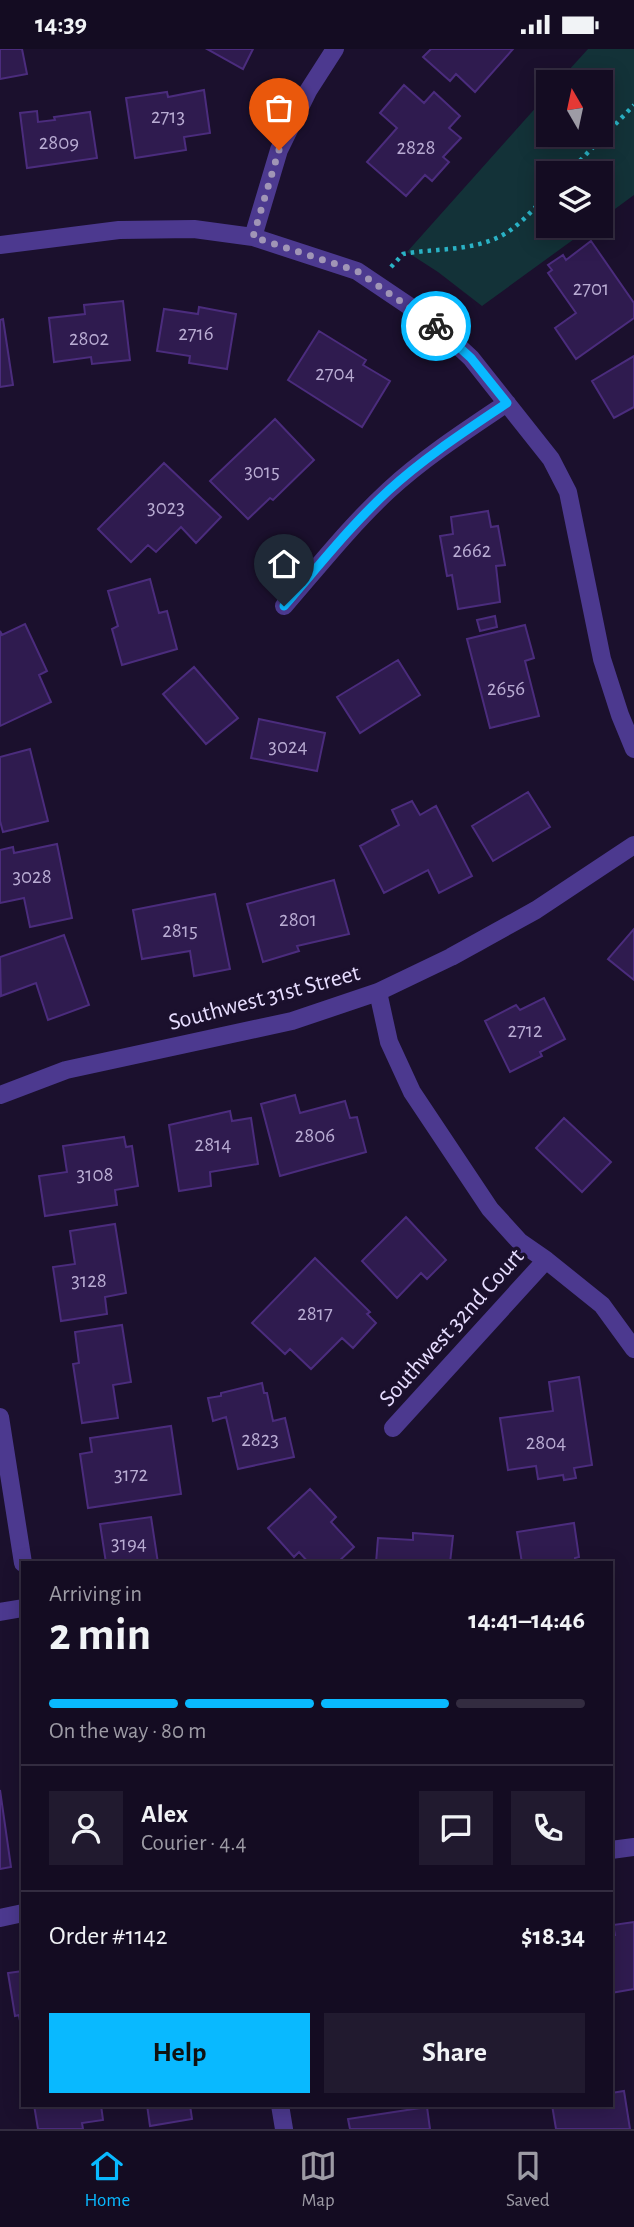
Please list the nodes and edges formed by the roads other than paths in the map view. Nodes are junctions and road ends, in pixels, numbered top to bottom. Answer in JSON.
{"nodes":[{"id":1,"x":335,"y":49,"type":"edge"},
{"id":2,"x":253,"y":237,"type":"junction"},
{"id":3,"x":0,"y":245,"type":"edge"},
{"id":4,"x":507,"y":403,"type":"junction"},
{"id":5,"x":284,"y":606,"type":"dead end"},
{"id":6,"x":634,"y":749,"type":"edge"},
{"id":7,"x":634,"y":845,"type":"edge"},
{"id":8,"x":378,"y":992,"type":"junction"},
{"id":9,"x":0,"y":1095,"type":"edge"},
{"id":10,"x":546,"y":1260,"type":"junction"},
{"id":11,"x":634,"y":1349,"type":"edge"},
{"id":12,"x":0,"y":1417,"type":"edge"},
{"id":13,"x":393,"y":1428,"type":"dead end"},
{"id":14,"x":23,"y":1561,"type":"edge"},
{"id":15,"x":21,"y":1608,"type":"edge"},
{"id":16,"x":0,"y":1612,"type":"edge"},
{"id":17,"x":634,"y":1847,"type":"edge"},
{"id":18,"x":613,"y":1850,"type":"edge"},
{"id":19,"x":21,"y":1913,"type":"edge"},
{"id":20,"x":0,"y":1918,"type":"edge"},
{"id":21,"x":280,"y":2107,"type":"edge"},
{"id":22,"x":284,"y":2129,"type":"edge"}],
"edges":[{"from":1,"to":2,"type":"street"},
{"from":2,"to":3,"type":"street"},
{"from":2,"to":4,"type":"street"},
{"from":4,"to":5,"type":"street"},
{"from":4,"to":6,"type":"street"},
{"from":7,"to":8,"type":"street","name":"Southwest 31st Street"},
{"from":8,"to":9,"type":"street","name":"Southwest 31st Street"},
{"from":8,"to":10,"type":"street"},
{"from":10,"to":11,"type":"street"},
{"from":10,"to":13,"type":"street","name":"Southwest 32nd Court"},
{"from":12,"to":14,"type":"street"},
{"from":15,"to":16,"type":"street"},
{"from":17,"to":18,"type":"street"},
{"from":19,"to":20,"type":"street"},
{"from":21,"to":22,"type":"street"}]}
